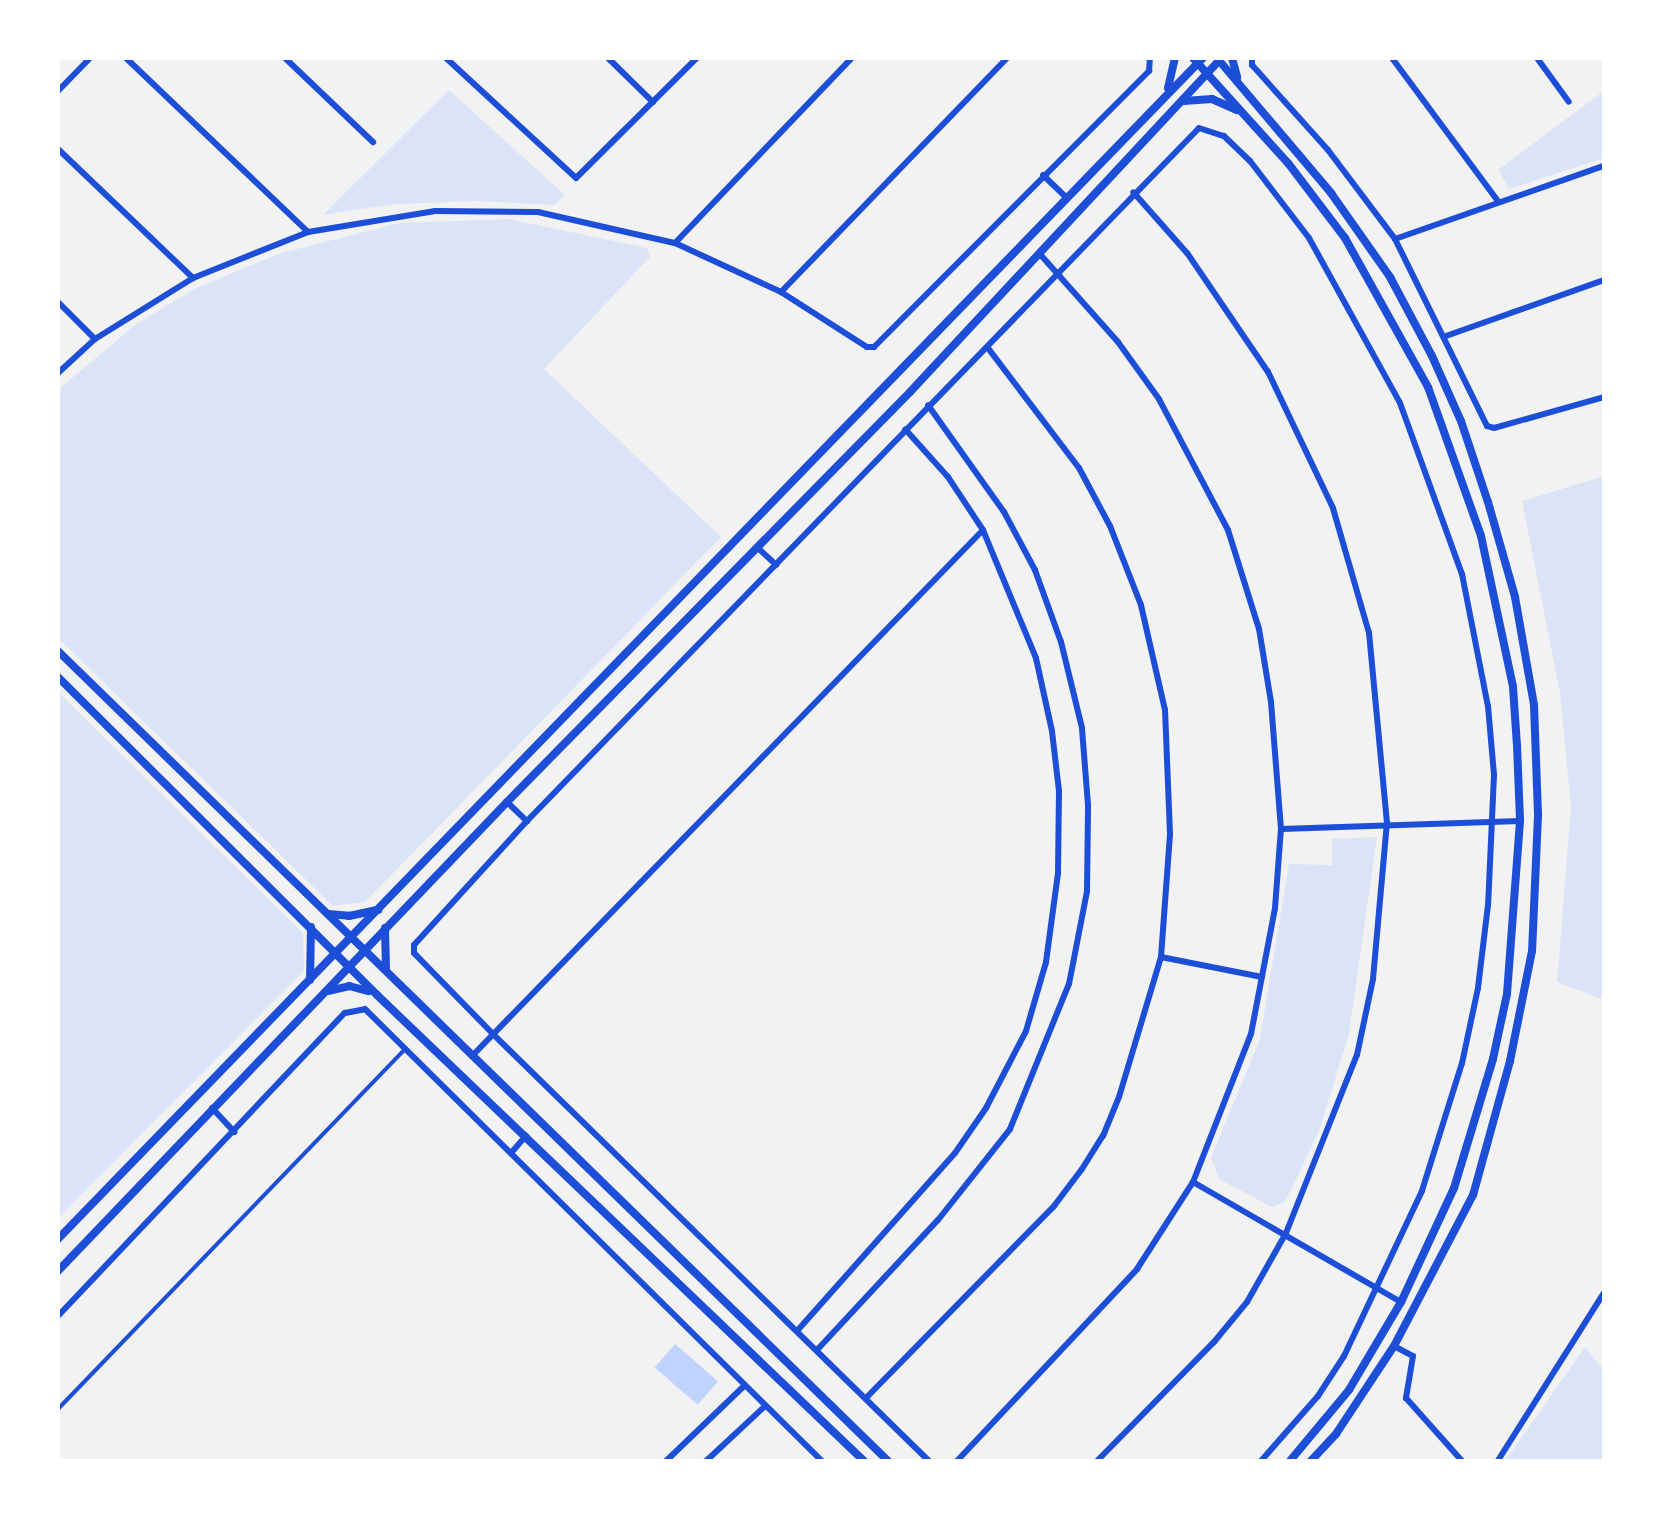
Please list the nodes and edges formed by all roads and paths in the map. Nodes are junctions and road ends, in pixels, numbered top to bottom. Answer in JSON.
{"nodes":[{"id":1,"x":90,"y":58,"type":"edge"},
{"id":2,"x":126,"y":58,"type":"edge"},
{"id":3,"x":284,"y":58,"type":"edge"},
{"id":4,"x":446,"y":58,"type":"edge"},
{"id":5,"x":608,"y":58,"type":"edge"},
{"id":6,"x":696,"y":58,"type":"edge"},
{"id":7,"x":852,"y":58,"type":"edge"},
{"id":8,"x":1007,"y":58,"type":"edge"},
{"id":9,"x":1150,"y":58,"type":"edge"},
{"id":10,"x":1175,"y":58,"type":"edge"},
{"id":11,"x":1232,"y":58,"type":"edge"},
{"id":12,"x":1252,"y":58,"type":"edge"},
{"id":13,"x":1392,"y":58,"type":"edge"},
{"id":14,"x":1537,"y":58,"type":"edge"},
{"id":15,"x":1198,"y":59,"type":"edge"},
{"id":16,"x":1220,"y":59,"type":"edge"},
{"id":17,"x":1208,"y":73,"type":"junction"},
{"id":18,"x":1238,"y":82,"type":"junction"},
{"id":19,"x":58,"y":91,"type":"edge"},
{"id":20,"x":1164,"y":97,"type":"junction"},
{"id":21,"x":653,"y":102,"type":"junction"},
{"id":22,"x":1180,"y":102,"type":"junction"},
{"id":23,"x":1569,"y":102,"type":"dead end"},
{"id":24,"x":1245,"y":115,"type":"junction"},
{"id":25,"x":372,"y":142,"type":"dead end"},
{"id":26,"x":58,"y":149,"type":"edge"},
{"id":27,"x":1604,"y":166,"type":"edge"},
{"id":28,"x":1043,"y":176,"type":"junction"},
{"id":29,"x":1133,"y":192,"type":"junction"},
{"id":30,"x":1066,"y":196,"type":"junction"},
{"id":31,"x":1498,"y":201,"type":"junction"},
{"id":32,"x":308,"y":232,"type":"junction"},
{"id":33,"x":1395,"y":239,"type":"junction"},
{"id":34,"x":675,"y":243,"type":"junction"},
{"id":35,"x":1039,"y":253,"type":"junction"},
{"id":36,"x":1058,"y":271,"type":"junction"},
{"id":37,"x":192,"y":278,"type":"junction"},
{"id":38,"x":1604,"y":280,"type":"edge"},
{"id":39,"x":781,"y":292,"type":"junction"},
{"id":40,"x":58,"y":302,"type":"edge"},
{"id":41,"x":1446,"y":336,"type":"junction"},
{"id":42,"x":96,"y":339,"type":"junction"},
{"id":43,"x":988,"y":346,"type":"junction"},
{"id":44,"x":58,"y":373,"type":"edge"},
{"id":45,"x":1604,"y":397,"type":"edge"},
{"id":46,"x":928,"y":405,"type":"junction"},
{"id":47,"x":905,"y":429,"type":"junction"},
{"id":48,"x":983,"y":530,"type":"junction"},
{"id":49,"x":758,"y":548,"type":"junction"},
{"id":50,"x":776,"y":564,"type":"junction"},
{"id":51,"x":58,"y":651,"type":"edge"},
{"id":52,"x":617,"y":660,"type":"junction"},
{"id":53,"x":632,"y":676,"type":"junction"},
{"id":54,"x":58,"y":677,"type":"edge"},
{"id":55,"x":507,"y":802,"type":"junction"},
{"id":56,"x":527,"y":821,"type":"junction"},
{"id":57,"x":1520,"y":822,"type":"junction"},
{"id":58,"x":1387,"y":823,"type":"junction"},
{"id":59,"x":1493,"y":824,"type":"junction"},
{"id":60,"x":1280,"y":829,"type":"junction"},
{"id":61,"x":381,"y":910,"type":"junction"},
{"id":62,"x":328,"y":914,"type":"junction"},
{"id":63,"x":311,"y":927,"type":"junction"},
{"id":64,"x":386,"y":928,"type":"junction"},
{"id":65,"x":352,"y":938,"type":"junction"},
{"id":66,"x":365,"y":950,"type":"junction"},
{"id":67,"x":337,"y":954,"type":"junction"},
{"id":68,"x":1161,"y":956,"type":"junction"},
{"id":69,"x":348,"y":966,"type":"junction"},
{"id":70,"x":386,"y":970,"type":"junction"},
{"id":71,"x":1262,"y":978,"type":"junction"},
{"id":72,"x":310,"y":980,"type":"junction"},
{"id":73,"x":325,"y":992,"type":"junction"},
{"id":74,"x":377,"y":995,"type":"junction"},
{"id":75,"x":494,"y":1034,"type":"junction"},
{"id":76,"x":406,"y":1048,"type":"junction"},
{"id":77,"x":472,"y":1056,"type":"junction"},
{"id":78,"x":212,"y":1108,"type":"junction"},
{"id":79,"x":234,"y":1132,"type":"junction"},
{"id":80,"x":526,"y":1136,"type":"junction"},
{"id":81,"x":511,"y":1153,"type":"junction"},
{"id":82,"x":1194,"y":1182,"type":"junction"},
{"id":83,"x":85,"y":1210,"type":"junction"},
{"id":84,"x":101,"y":1226,"type":"junction"},
{"id":85,"x":1286,"y":1233,"type":"junction"},
{"id":86,"x":58,"y":1239,"type":"edge"},
{"id":87,"x":660,"y":1240,"type":"junction"},
{"id":88,"x":649,"y":1252,"type":"junction"},
{"id":89,"x":58,"y":1271,"type":"edge"},
{"id":90,"x":1378,"y":1287,"type":"junction"},
{"id":91,"x":1604,"y":1294,"type":"edge"},
{"id":92,"x":1402,"y":1302,"type":"junction"},
{"id":93,"x":58,"y":1316,"type":"edge"},
{"id":94,"x":797,"y":1331,"type":"junction"},
{"id":95,"x":1394,"y":1346,"type":"junction"},
{"id":96,"x":817,"y":1350,"type":"junction"},
{"id":97,"x":744,"y":1386,"type":"junction"},
{"id":98,"x":866,"y":1398,"type":"junction"},
{"id":99,"x":765,"y":1406,"type":"junction"},
{"id":100,"x":58,"y":1409,"type":"edge"},
{"id":101,"x":665,"y":1462,"type":"edge"},
{"id":102,"x":705,"y":1462,"type":"edge"},
{"id":103,"x":823,"y":1462,"type":"edge"},
{"id":104,"x":865,"y":1462,"type":"edge"},
{"id":105,"x":889,"y":1462,"type":"edge"},
{"id":106,"x":930,"y":1462,"type":"edge"},
{"id":107,"x":956,"y":1462,"type":"edge"},
{"id":108,"x":1096,"y":1462,"type":"edge"},
{"id":109,"x":1260,"y":1462,"type":"edge"},
{"id":110,"x":1288,"y":1462,"type":"edge"},
{"id":111,"x":1310,"y":1462,"type":"edge"},
{"id":112,"x":1462,"y":1462,"type":"edge"},
{"id":113,"x":1497,"y":1462,"type":"edge"}],
"edges":[{"from":1,"to":19,"type":"street"},
{"from":2,"to":32,"type":"street"},
{"from":3,"to":25,"type":"street"},
{"from":4,"to":21,"type":"street"},
{"from":5,"to":21,"type":"street"},
{"from":6,"to":21,"type":"street"},
{"from":7,"to":34,"type":"street"},
{"from":8,"to":39,"type":"street"},
{"from":9,"to":28,"type":"street"},
{"from":10,"to":20,"type":"street"},
{"from":11,"to":18,"type":"street"},
{"from":12,"to":33,"type":"street"},
{"from":13,"to":31,"type":"street"},
{"from":14,"to":23,"type":"street"},
{"from":15,"to":17,"type":"street"},
{"from":15,"to":20,"type":"street"},
{"from":16,"to":17,"type":"street"},
{"from":16,"to":18,"type":"street"},
{"from":17,"to":22,"type":"street"},
{"from":17,"to":24,"type":"street"},
{"from":18,"to":95,"type":"street"},
{"from":20,"to":30,"type":"street"},
{"from":22,"to":24,"type":"street"},
{"from":22,"to":35,"type":"street"},
{"from":24,"to":57,"type":"street"},
{"from":26,"to":37,"type":"street"},
{"from":27,"to":31,"type":"street"},
{"from":28,"to":30,"type":"street"},
{"from":28,"to":39,"type":"street"},
{"from":29,"to":36,"type":"street"},
{"from":29,"to":58,"type":"street"},
{"from":29,"to":59,"type":"street"},
{"from":30,"to":52,"type":"street"},
{"from":31,"to":33,"type":"street"},
{"from":32,"to":34,"type":"street"},
{"from":32,"to":37,"type":"street"},
{"from":33,"to":41,"type":"street"},
{"from":34,"to":39,"type":"street"},
{"from":35,"to":36,"type":"street"},
{"from":35,"to":49,"type":"street"},
{"from":36,"to":43,"type":"street"},
{"from":36,"to":60,"type":"street"},
{"from":37,"to":42,"type":"street"},
{"from":38,"to":41,"type":"street"},
{"from":40,"to":42,"type":"street"},
{"from":41,"to":45,"type":"street"},
{"from":42,"to":44,"type":"street"},
{"from":43,"to":46,"type":"street"},
{"from":43,"to":68,"type":"street"},
{"from":46,"to":47,"type":"street"},
{"from":46,"to":96,"type":"street"},
{"from":47,"to":48,"type":"street"},
{"from":47,"to":50,"type":"street"},
{"from":48,"to":75,"type":"street"},
{"from":48,"to":94,"type":"street"},
{"from":49,"to":50,"type":"street"},
{"from":49,"to":53,"type":"street"},
{"from":50,"to":56,"type":"street"},
{"from":51,"to":62,"type":"street"},
{"from":52,"to":53,"type":"street"},
{"from":52,"to":61,"type":"street"},
{"from":53,"to":55,"type":"street"},
{"from":54,"to":63,"type":"street"},
{"from":55,"to":56,"type":"street"},
{"from":55,"to":64,"type":"street"},
{"from":56,"to":75,"type":"street"},
{"from":57,"to":59,"type":"street"},
{"from":57,"to":92,"type":"street"},
{"from":58,"to":59,"type":"street"},
{"from":58,"to":60,"type":"street"},
{"from":58,"to":85,"type":"street"},
{"from":59,"to":90,"type":"street"},
{"from":60,"to":71,"type":"street"},
{"from":61,"to":62,"type":"street"},
{"from":61,"to":65,"type":"street"},
{"from":62,"to":65,"type":"street"},
{"from":63,"to":67,"type":"street"},
{"from":63,"to":72,"type":"street"},
{"from":64,"to":66,"type":"street"},
{"from":64,"to":70,"type":"street"},
{"from":65,"to":66,"type":"street"},
{"from":65,"to":67,"type":"street"},
{"from":66,"to":69,"type":"street"},
{"from":66,"to":70,"type":"street"},
{"from":67,"to":69,"type":"street"},
{"from":67,"to":72,"type":"street"},
{"from":68,"to":71,"type":"street"},
{"from":68,"to":98,"type":"street"},
{"from":69,"to":73,"type":"street"},
{"from":69,"to":74,"type":"street"},
{"from":70,"to":77,"type":"street"},
{"from":71,"to":82,"type":"street"},
{"from":72,"to":83,"type":"street"},
{"from":73,"to":74,"type":"street"},
{"from":73,"to":78,"type":"street"},
{"from":74,"to":80,"type":"street"},
{"from":75,"to":77,"type":"street"},
{"from":75,"to":94,"type":"street"},
{"from":76,"to":79,"type":"street"},
{"from":76,"to":81,"type":"street"},
{"from":76,"to":100,"type":"lane"},
{"from":77,"to":87,"type":"street"},
{"from":78,"to":79,"type":"street"},
{"from":78,"to":84,"type":"street"},
{"from":79,"to":93,"type":"street"},
{"from":80,"to":81,"type":"street"},
{"from":80,"to":88,"type":"street"},
{"from":81,"to":97,"type":"street"},
{"from":82,"to":85,"type":"street"},
{"from":82,"to":107,"type":"street"},
{"from":83,"to":84,"type":"street"},
{"from":83,"to":86,"type":"street"},
{"from":84,"to":89,"type":"street"},
{"from":85,"to":90,"type":"street"},
{"from":85,"to":108,"type":"street"},
{"from":87,"to":88,"type":"street"},
{"from":87,"to":105,"type":"street"},
{"from":88,"to":104,"type":"street"},
{"from":90,"to":92,"type":"street"},
{"from":90,"to":109,"type":"street"},
{"from":91,"to":113,"type":"street"},
{"from":92,"to":110,"type":"street"},
{"from":94,"to":96,"type":"street"},
{"from":95,"to":111,"type":"street"},
{"from":95,"to":112,"type":"street"},
{"from":96,"to":98,"type":"street"},
{"from":97,"to":99,"type":"street"},
{"from":97,"to":101,"type":"street"},
{"from":98,"to":106,"type":"street"},
{"from":99,"to":102,"type":"street"},
{"from":99,"to":103,"type":"street"}]}
